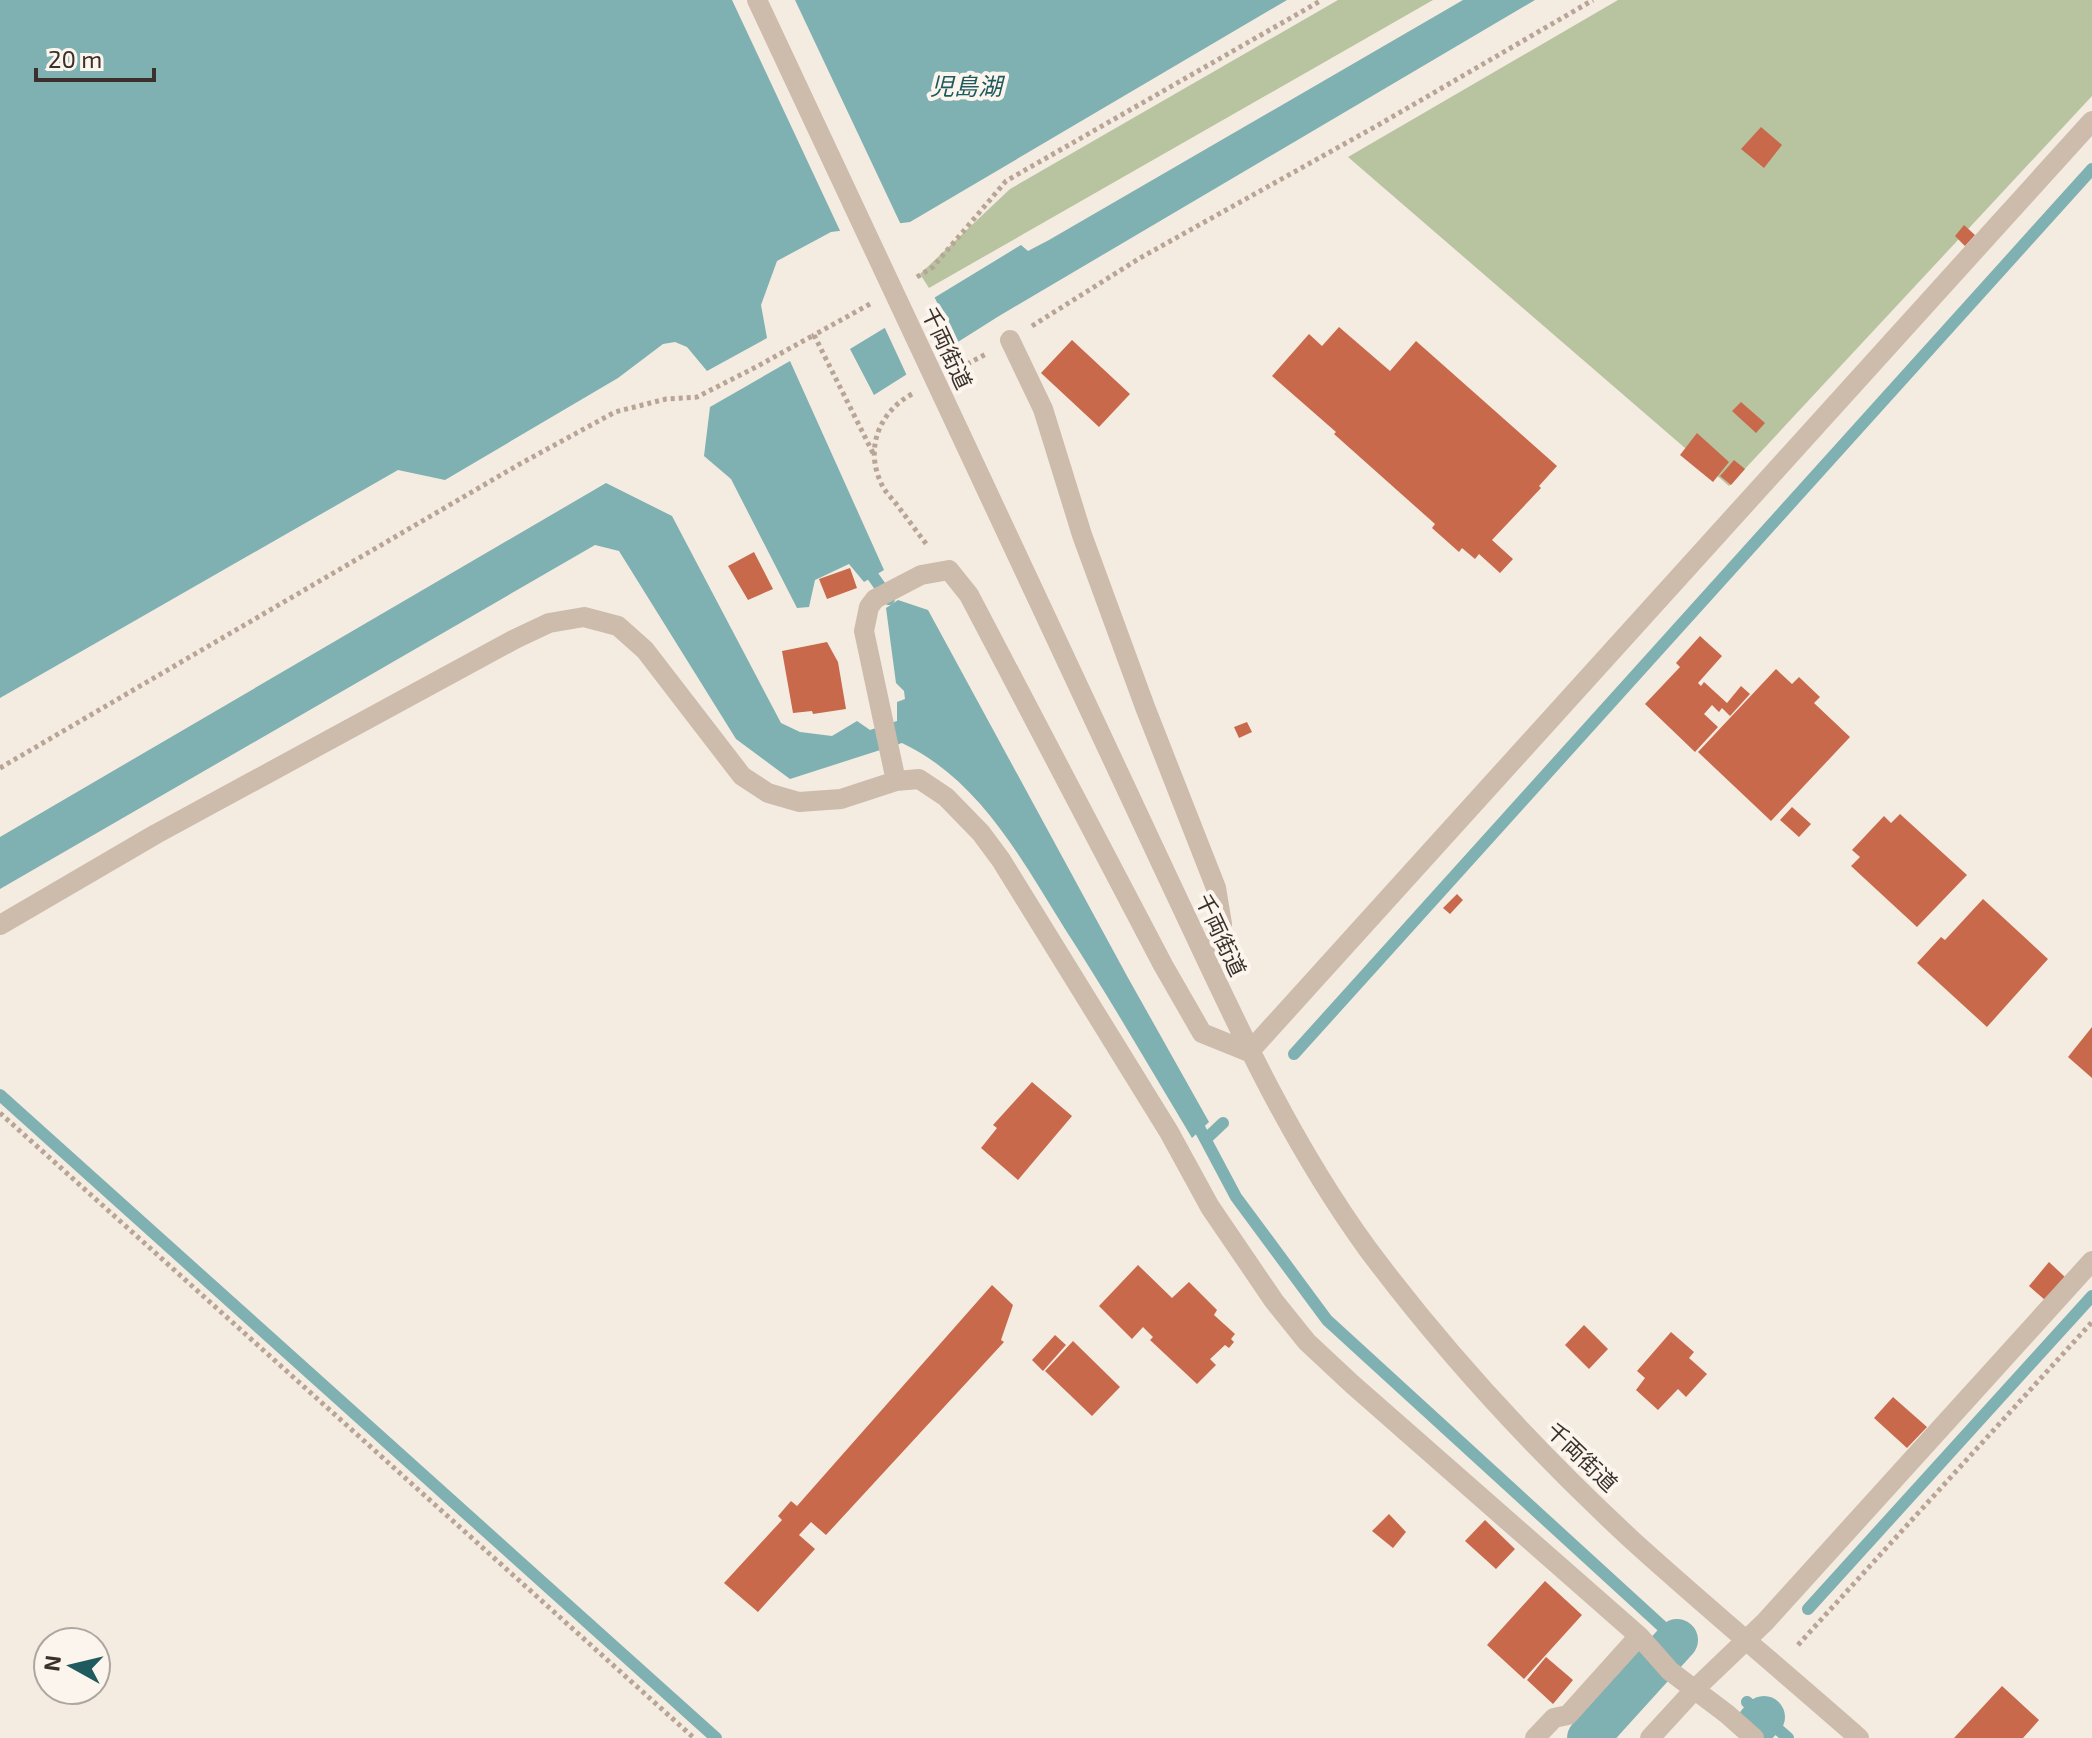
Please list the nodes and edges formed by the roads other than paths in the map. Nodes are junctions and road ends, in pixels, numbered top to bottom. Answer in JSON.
{"nodes":[{"id":1,"x":757,"y":0,"type":"edge"},
{"id":2,"x":2092,"y":121,"type":"edge"},
{"id":3,"x":1010,"y":340,"type":"road end"},
{"id":4,"x":896,"y":781,"type":"junction"},
{"id":5,"x":0,"y":925,"type":"edge"},
{"id":6,"x":1204,"y":954,"type":"junction"},
{"id":7,"x":1249,"y":1052,"type":"junction"},
{"id":8,"x":2092,"y":1261,"type":"edge"},
{"id":9,"x":1746,"y":1640,"type":"junction"},
{"id":10,"x":1646,"y":1643,"type":"junction"},
{"id":11,"x":1695,"y":1689,"type":"junction"},
{"id":12,"x":1535,"y":1738,"type":"edge"},
{"id":13,"x":1650,"y":1738,"type":"edge"},
{"id":14,"x":1754,"y":1738,"type":"edge"},
{"id":15,"x":1859,"y":1738,"type":"edge"}],
"edges":[{"from":1,"to":6,"type":"street","name":"千両街道","bridge":true},
{"from":2,"to":7,"type":"street"},
{"from":3,"to":6,"type":"street"},
{"from":4,"to":5,"type":"street"},
{"from":4,"to":7,"type":"street"},
{"from":4,"to":10,"type":"street"},
{"from":6,"to":7,"type":"street","name":"千両街道"},
{"from":7,"to":9,"type":"street","name":"千両街道"},
{"from":8,"to":9,"type":"street"},
{"from":9,"to":11,"type":"street"},
{"from":9,"to":15,"type":"street","name":"千両街道"},
{"from":10,"to":11,"type":"street"},
{"from":10,"to":12,"type":"street"},
{"from":11,"to":13,"type":"street"},
{"from":11,"to":14,"type":"street"}]}
